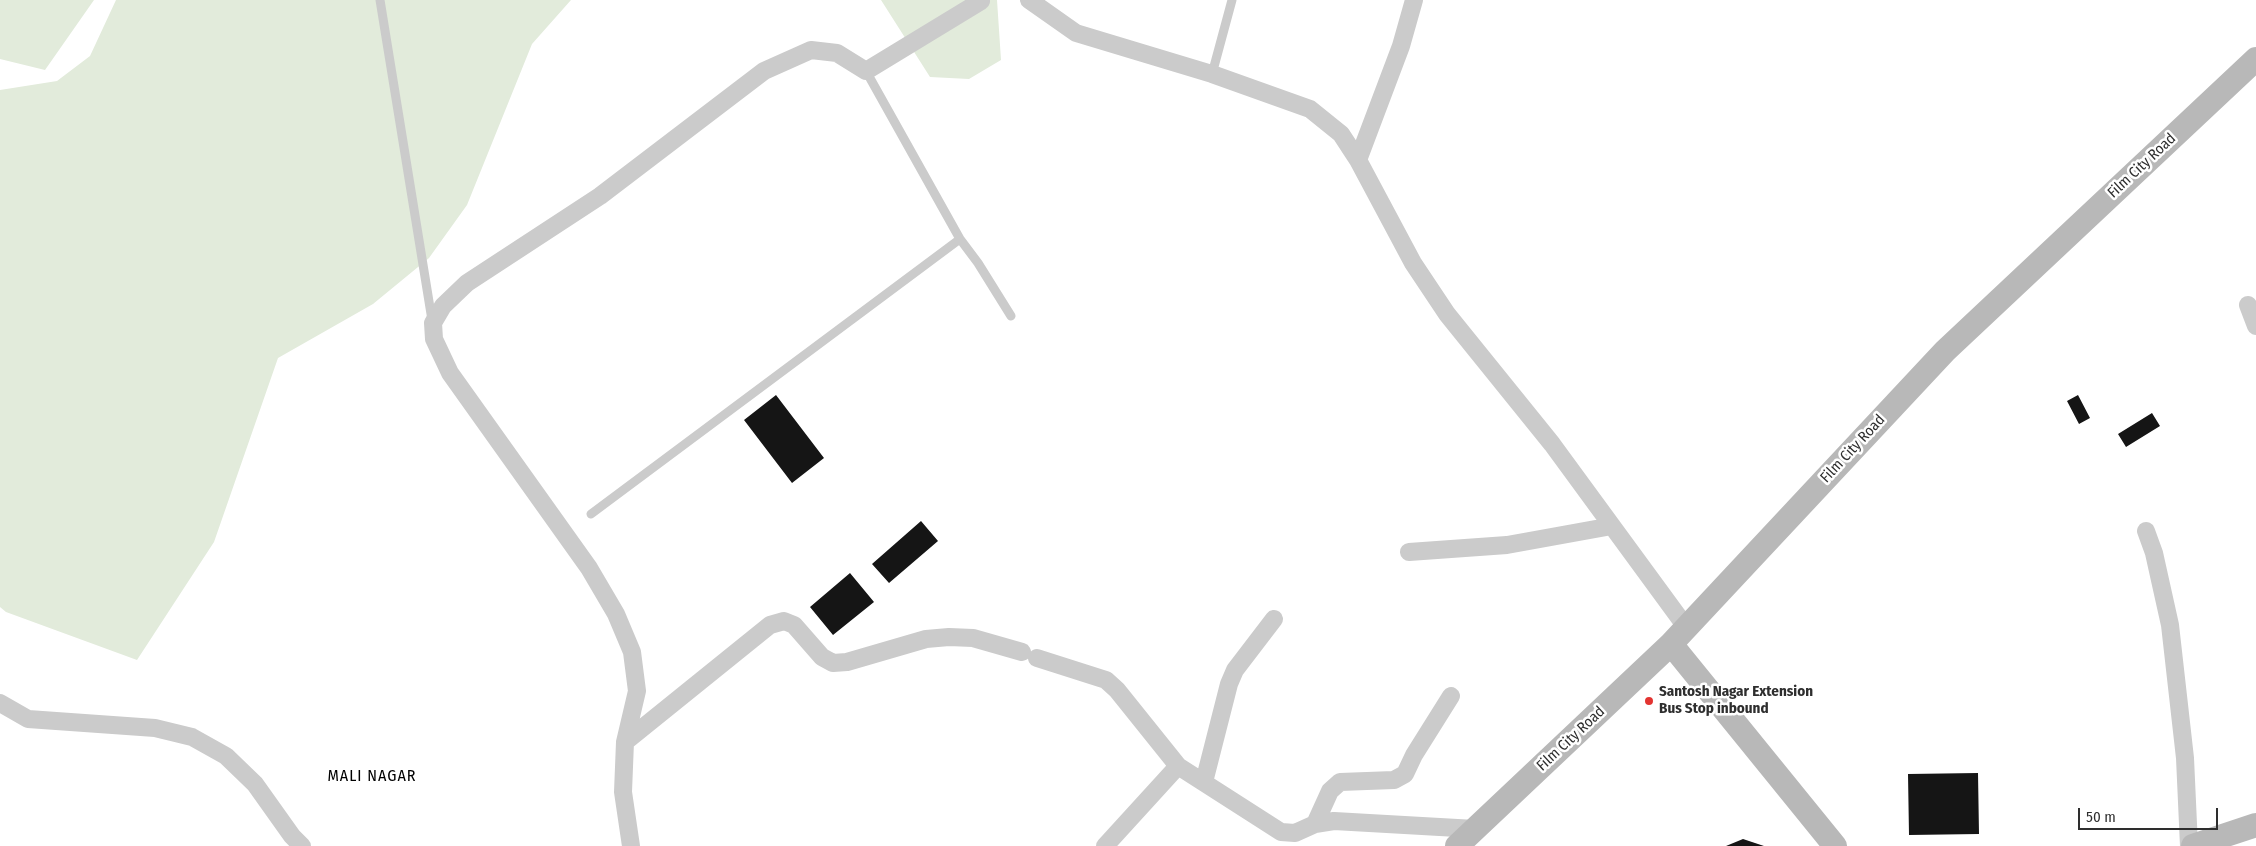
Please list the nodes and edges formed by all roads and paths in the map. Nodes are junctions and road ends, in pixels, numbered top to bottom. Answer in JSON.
{"nodes":[{"id":1,"x":380,"y":0,"type":"edge"},
{"id":2,"x":1029,"y":0,"type":"edge"},
{"id":3,"x":1232,"y":0,"type":"edge"},
{"id":4,"x":1414,"y":0,"type":"edge"},
{"id":5,"x":981,"y":1,"type":"dead end"},
{"id":6,"x":2256,"y":59,"type":"edge"},
{"id":7,"x":866,"y":70,"type":"junction"},
{"id":8,"x":1212,"y":74,"type":"junction"},
{"id":9,"x":1358,"y":160,"type":"junction"},
{"id":10,"x":960,"y":239,"type":"junction"},
{"id":11,"x":2248,"y":305,"type":"dead end"},
{"id":12,"x":1011,"y":316,"type":"dead end"},
{"id":13,"x":433,"y":323,"type":"junction"},
{"id":14,"x":2256,"y":326,"type":"edge"},
{"id":15,"x":591,"y":514,"type":"dead end"},
{"id":16,"x":1612,"y":526,"type":"junction"},
{"id":17,"x":2146,"y":531,"type":"dead end"},
{"id":18,"x":1409,"y":552,"type":"dead end"},
{"id":19,"x":1274,"y":619,"type":"dead end"},
{"id":20,"x":1679,"y":635,"type":"junction"},
{"id":21,"x":1451,"y":696,"type":"dead end"},
{"id":22,"x":0,"y":703,"type":"edge"},
{"id":23,"x":625,"y":742,"type":"junction"},
{"id":24,"x":1178,"y":766,"type":"junction"},
{"id":25,"x":1204,"y":782,"type":"junction"},
{"id":26,"x":1315,"y":824,"type":"junction"},
{"id":27,"x":2256,"y":825,"type":"edge"},
{"id":28,"x":1475,"y":829,"type":"junction"},
{"id":29,"x":302,"y":846,"type":"edge"},
{"id":30,"x":631,"y":846,"type":"edge"},
{"id":31,"x":1104,"y":846,"type":"edge"},
{"id":32,"x":1457,"y":846,"type":"edge"},
{"id":33,"x":1835,"y":846,"type":"edge"},
{"id":34,"x":2189,"y":846,"type":"edge"},
{"id":35,"x":2193,"y":846,"type":"edge"}],
"edges":[{"from":1,"to":13,"type":"lane"},
{"from":2,"to":8,"type":"street"},
{"from":3,"to":8,"type":"lane"},
{"from":4,"to":9,"type":"street"},
{"from":5,"to":7,"type":"street"},
{"from":6,"to":20,"type":"street","name":"Film City Road"},
{"from":7,"to":10,"type":"lane"},
{"from":7,"to":13,"type":"street"},
{"from":8,"to":9,"type":"street"},
{"from":9,"to":16,"type":"street"},
{"from":10,"to":12,"type":"lane"},
{"from":10,"to":15,"type":"lane"},
{"from":11,"to":14,"type":"street"},
{"from":13,"to":23,"type":"street"},
{"from":16,"to":18,"type":"street"},
{"from":16,"to":20,"type":"street"},
{"from":17,"to":34,"type":"street"},
{"from":19,"to":25,"type":"street"},
{"from":20,"to":28,"type":"street","name":"Film City Road"},
{"from":20,"to":33,"type":"street"},
{"from":21,"to":26,"type":"street"},
{"from":22,"to":29,"type":"street"},
{"from":23,"to":24,"type":"street"},
{"from":23,"to":30,"type":"street"},
{"from":24,"to":25,"type":"street"},
{"from":24,"to":31,"type":"street"},
{"from":25,"to":26,"type":"street"},
{"from":26,"to":28,"type":"street"},
{"from":27,"to":35,"type":"street"},
{"from":28,"to":32,"type":"street","name":"Film City Road"}]}
